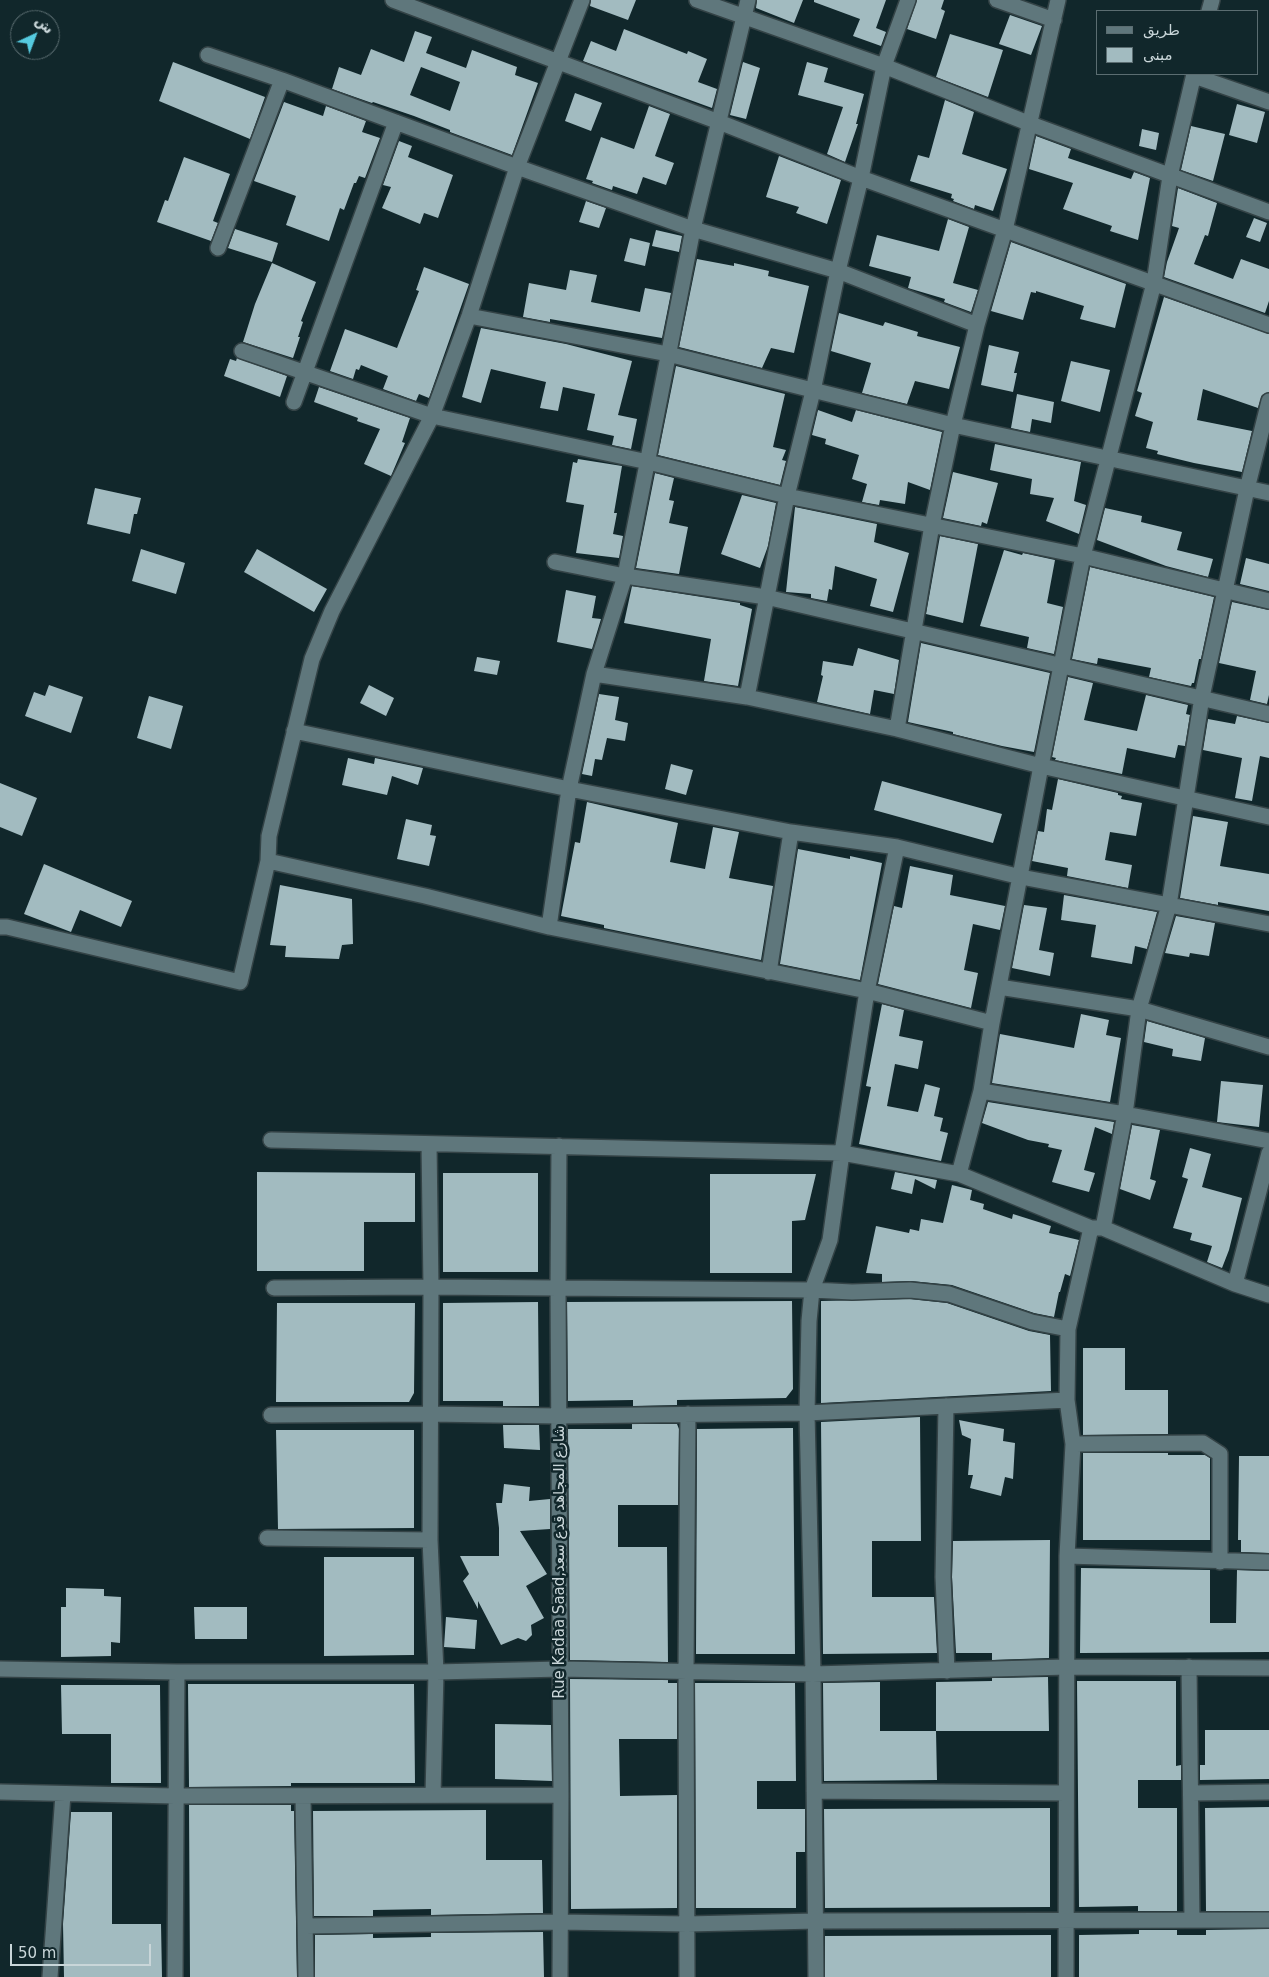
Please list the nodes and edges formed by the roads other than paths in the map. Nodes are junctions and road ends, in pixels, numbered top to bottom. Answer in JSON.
{"nodes":[{"id":1,"x":393,"y":0,"type":"edge"},
{"id":2,"x":582,"y":0,"type":"edge"},
{"id":3,"x":697,"y":0,"type":"edge"},
{"id":4,"x":748,"y":0,"type":"edge"},
{"id":5,"x":908,"y":0,"type":"edge"},
{"id":6,"x":997,"y":0,"type":"edge"},
{"id":7,"x":1058,"y":0,"type":"edge"},
{"id":8,"x":744,"y":17,"type":"junction"},
{"id":9,"x":1054,"y":20,"type":"junction"},
{"id":10,"x":208,"y":55,"type":"dead end"},
{"id":11,"x":557,"y":61,"type":"junction"},
{"id":12,"x":884,"y":66,"type":"junction"},
{"id":13,"x":1194,"y":75,"type":"edge"},
{"id":14,"x":282,"y":80,"type":"junction"},
{"id":15,"x":1269,"y":102,"type":"edge"},
{"id":16,"x":396,"y":122,"type":"junction"},
{"id":17,"x":719,"y":122,"type":"junction"},
{"id":18,"x":1028,"y":123,"type":"junction"},
{"id":19,"x":517,"y":167,"type":"junction"},
{"id":20,"x":1170,"y":176,"type":"junction"},
{"id":21,"x":861,"y":178,"type":"junction"},
{"id":22,"x":1269,"y":212,"type":"edge"},
{"id":23,"x":693,"y":229,"type":"junction"},
{"id":24,"x":1005,"y":230,"type":"junction"},
{"id":25,"x":218,"y":248,"type":"dead end"},
{"id":26,"x":838,"y":271,"type":"junction"},
{"id":27,"x":1154,"y":283,"type":"junction"},
{"id":28,"x":469,"y":316,"type":"junction"},
{"id":29,"x":977,"y":325,"type":"junction"},
{"id":30,"x":1269,"y":326,"type":"edge"},
{"id":31,"x":242,"y":351,"type":"dead end"},
{"id":32,"x":668,"y":354,"type":"junction"},
{"id":33,"x":306,"y":371,"type":"junction"},
{"id":34,"x":814,"y":391,"type":"junction"},
{"id":35,"x":294,"y":402,"type":"dead end"},
{"id":36,"x":1269,"y":402,"type":"edge"},
{"id":37,"x":432,"y":416,"type":"junction"},
{"id":38,"x":953,"y":426,"type":"junction"},
{"id":39,"x":1108,"y":459,"type":"junction"},
{"id":40,"x":648,"y":462,"type":"junction"},
{"id":41,"x":1247,"y":489,"type":"junction"},
{"id":42,"x":1269,"y":494,"type":"edge"},
{"id":43,"x":787,"y":496,"type":"junction"},
{"id":44,"x":932,"y":525,"type":"junction"},
{"id":45,"x":1083,"y":556,"type":"junction"},
{"id":46,"x":555,"y":562,"type":"dead end"},
{"id":47,"x":625,"y":576,"type":"junction"},
{"id":48,"x":1226,"y":590,"type":"junction"},
{"id":49,"x":766,"y":597,"type":"junction"},
{"id":50,"x":1269,"y":601,"type":"edge"},
{"id":51,"x":914,"y":630,"type":"junction"},
{"id":52,"x":1061,"y":666,"type":"junction"},
{"id":53,"x":594,"y":674,"type":"junction"},
{"id":54,"x":747,"y":697,"type":"junction"},
{"id":55,"x":1202,"y":697,"type":"junction"},
{"id":56,"x":1269,"y":714,"type":"edge"},
{"id":57,"x":897,"y":729,"type":"junction"},
{"id":58,"x":294,"y":731,"type":"junction"},
{"id":59,"x":1041,"y":766,"type":"junction"},
{"id":60,"x":569,"y":789,"type":"junction"},
{"id":61,"x":1186,"y":798,"type":"junction"},
{"id":62,"x":1269,"y":817,"type":"edge"},
{"id":63,"x":790,"y":832,"type":"junction"},
{"id":64,"x":896,"y":847,"type":"junction"},
{"id":65,"x":268,"y":860,"type":"junction"},
{"id":66,"x":1021,"y":877,"type":"junction"},
{"id":67,"x":1169,"y":905,"type":"junction"},
{"id":68,"x":1269,"y":924,"type":"edge"},
{"id":69,"x":0,"y":927,"type":"edge"},
{"id":70,"x":549,"y":927,"type":"junction"},
{"id":71,"x":769,"y":972,"type":"junction"},
{"id":72,"x":999,"y":987,"type":"junction"},
{"id":73,"x":867,"y":991,"type":"junction"},
{"id":74,"x":1139,"y":1009,"type":"junction"},
{"id":75,"x":992,"y":1023,"type":"junction"},
{"id":76,"x":1269,"y":1047,"type":"edge"},
{"id":77,"x":981,"y":1091,"type":"junction"},
{"id":78,"x":1125,"y":1114,"type":"junction"},
{"id":79,"x":271,"y":1140,"type":"dead end"},
{"id":80,"x":1269,"y":1141,"type":"edge"},
{"id":81,"x":429,"y":1144,"type":"junction"},
{"id":82,"x":559,"y":1146,"type":"junction"},
{"id":83,"x":842,"y":1153,"type":"junction"},
{"id":84,"x":1269,"y":1154,"type":"edge"},
{"id":85,"x":958,"y":1174,"type":"junction"},
{"id":86,"x":1097,"y":1228,"type":"junction"},
{"id":87,"x":1235,"y":1284,"type":"junction"},
{"id":88,"x":431,"y":1287,"type":"junction"},
{"id":89,"x":274,"y":1288,"type":"dead end"},
{"id":90,"x":558,"y":1288,"type":"junction"},
{"id":91,"x":812,"y":1290,"type":"junction"},
{"id":92,"x":1269,"y":1295,"type":"edge"},
{"id":93,"x":1068,"y":1329,"type":"junction"},
{"id":94,"x":1067,"y":1400,"type":"junction"},
{"id":95,"x":946,"y":1406,"type":"junction"},
{"id":96,"x":430,"y":1414,"type":"junction"},
{"id":97,"x":688,"y":1414,"type":"junction"},
{"id":98,"x":807,"y":1414,"type":"junction"},
{"id":99,"x":271,"y":1415,"type":"dead end"},
{"id":100,"x":558,"y":1416,"type":"junction"},
{"id":101,"x":1074,"y":1444,"type":"junction"},
{"id":102,"x":267,"y":1538,"type":"dead end"},
{"id":103,"x":430,"y":1540,"type":"junction"},
{"id":104,"x":1067,"y":1556,"type":"junction"},
{"id":105,"x":1220,"y":1562,"type":"junction"},
{"id":106,"x":1269,"y":1562,"type":"edge"},
{"id":107,"x":1067,"y":1667,"type":"junction"},
{"id":108,"x":1189,"y":1667,"type":"junction"},
{"id":109,"x":0,"y":1668,"type":"edge"},
{"id":110,"x":1269,"y":1668,"type":"edge"},
{"id":111,"x":561,"y":1669,"type":"junction"},
{"id":112,"x":686,"y":1671,"type":"junction"},
{"id":113,"x":947,"y":1671,"type":"junction"},
{"id":114,"x":177,"y":1672,"type":"junction"},
{"id":115,"x":436,"y":1672,"type":"junction"},
{"id":116,"x":813,"y":1674,"type":"junction"},
{"id":117,"x":814,"y":1791,"type":"junction"},
{"id":118,"x":0,"y":1792,"type":"edge"},
{"id":119,"x":1269,"y":1792,"type":"edge"},
{"id":120,"x":1066,"y":1793,"type":"junction"},
{"id":121,"x":1191,"y":1793,"type":"junction"},
{"id":122,"x":63,"y":1794,"type":"junction"},
{"id":123,"x":433,"y":1795,"type":"junction"},
{"id":124,"x":561,"y":1795,"type":"junction"},
{"id":125,"x":175,"y":1796,"type":"junction"},
{"id":126,"x":303,"y":1797,"type":"junction"},
{"id":127,"x":1065,"y":1920,"type":"junction"},
{"id":128,"x":1192,"y":1920,"type":"junction"},
{"id":129,"x":1269,"y":1920,"type":"edge"},
{"id":130,"x":816,"y":1921,"type":"junction"},
{"id":131,"x":559,"y":1922,"type":"junction"},
{"id":132,"x":687,"y":1924,"type":"junction"},
{"id":133,"x":306,"y":1926,"type":"junction"},
{"id":134,"x":50,"y":1977,"type":"edge"},
{"id":135,"x":175,"y":1977,"type":"edge"},
{"id":136,"x":306,"y":1977,"type":"edge"},
{"id":137,"x":560,"y":1977,"type":"edge"},
{"id":138,"x":687,"y":1977,"type":"edge"},
{"id":139,"x":816,"y":1977,"type":"edge"},
{"id":140,"x":1066,"y":1977,"type":"edge"}],
"edges":[{"from":1,"to":11,"type":"street"},
{"from":2,"to":11,"type":"street"},
{"from":3,"to":8,"type":"street"},
{"from":4,"to":8,"type":"street"},
{"from":5,"to":12,"type":"street"},
{"from":6,"to":9,"type":"street"},
{"from":7,"to":9,"type":"street"},
{"from":8,"to":12,"type":"street"},
{"from":8,"to":17,"type":"street"},
{"from":9,"to":18,"type":"street"},
{"from":10,"to":14,"type":"street"},
{"from":11,"to":17,"type":"street"},
{"from":11,"to":19,"type":"street"},
{"from":12,"to":18,"type":"street"},
{"from":12,"to":21,"type":"street"},
{"from":13,"to":15,"type":"street"},
{"from":13,"to":20,"type":"street"},
{"from":14,"to":16,"type":"street"},
{"from":14,"to":25,"type":"street"},
{"from":16,"to":19,"type":"street"},
{"from":16,"to":33,"type":"street"},
{"from":17,"to":21,"type":"street"},
{"from":17,"to":23,"type":"street"},
{"from":18,"to":20,"type":"street"},
{"from":18,"to":24,"type":"street"},
{"from":19,"to":23,"type":"street"},
{"from":19,"to":28,"type":"street"},
{"from":20,"to":22,"type":"street"},
{"from":20,"to":27,"type":"street"},
{"from":21,"to":24,"type":"street"},
{"from":21,"to":26,"type":"street"},
{"from":23,"to":26,"type":"street"},
{"from":23,"to":32,"type":"street"},
{"from":24,"to":27,"type":"street"},
{"from":24,"to":29,"type":"street"},
{"from":26,"to":29,"type":"street"},
{"from":26,"to":34,"type":"street"},
{"from":27,"to":30,"type":"street"},
{"from":27,"to":39,"type":"street"},
{"from":28,"to":32,"type":"street"},
{"from":28,"to":37,"type":"street"},
{"from":29,"to":38,"type":"street"},
{"from":31,"to":33,"type":"street"},
{"from":32,"to":34,"type":"street"},
{"from":32,"to":40,"type":"street"},
{"from":33,"to":35,"type":"street"},
{"from":33,"to":37,"type":"street"},
{"from":34,"to":38,"type":"street"},
{"from":34,"to":43,"type":"street"},
{"from":36,"to":41,"type":"street"},
{"from":37,"to":40,"type":"street"},
{"from":37,"to":58,"type":"street"},
{"from":38,"to":39,"type":"street"},
{"from":38,"to":44,"type":"street"},
{"from":39,"to":41,"type":"street"},
{"from":39,"to":45,"type":"street"},
{"from":40,"to":43,"type":"street"},
{"from":40,"to":47,"type":"street"},
{"from":41,"to":42,"type":"street"},
{"from":41,"to":48,"type":"street"},
{"from":43,"to":44,"type":"street"},
{"from":43,"to":49,"type":"street"},
{"from":44,"to":45,"type":"street"},
{"from":44,"to":51,"type":"street"},
{"from":45,"to":48,"type":"street"},
{"from":45,"to":52,"type":"street"},
{"from":46,"to":47,"type":"street"},
{"from":47,"to":49,"type":"street"},
{"from":47,"to":53,"type":"street"},
{"from":48,"to":50,"type":"street"},
{"from":48,"to":55,"type":"street"},
{"from":49,"to":51,"type":"street"},
{"from":49,"to":54,"type":"street"},
{"from":51,"to":52,"type":"street"},
{"from":51,"to":57,"type":"street"},
{"from":52,"to":55,"type":"street"},
{"from":52,"to":59,"type":"street"},
{"from":53,"to":54,"type":"street"},
{"from":53,"to":60,"type":"street"},
{"from":54,"to":57,"type":"street"},
{"from":55,"to":56,"type":"street"},
{"from":55,"to":61,"type":"street"},
{"from":57,"to":59,"type":"street"},
{"from":58,"to":60,"type":"street"},
{"from":58,"to":65,"type":"street"},
{"from":59,"to":61,"type":"street"},
{"from":59,"to":66,"type":"street"},
{"from":60,"to":63,"type":"street"},
{"from":60,"to":70,"type":"street"},
{"from":61,"to":62,"type":"street"},
{"from":61,"to":67,"type":"street"},
{"from":63,"to":64,"type":"street"},
{"from":63,"to":71,"type":"street"},
{"from":64,"to":66,"type":"street"},
{"from":64,"to":73,"type":"street"},
{"from":65,"to":69,"type":"street"},
{"from":65,"to":70,"type":"street"},
{"from":66,"to":67,"type":"street"},
{"from":66,"to":72,"type":"street"},
{"from":67,"to":68,"type":"street"},
{"from":67,"to":74,"type":"street"},
{"from":70,"to":71,"type":"street"},
{"from":71,"to":73,"type":"street"},
{"from":72,"to":74,"type":"street"},
{"from":72,"to":75,"type":"street"},
{"from":73,"to":75,"type":"street"},
{"from":73,"to":83,"type":"street"},
{"from":74,"to":76,"type":"street"},
{"from":74,"to":78,"type":"street"},
{"from":75,"to":77,"type":"street"},
{"from":77,"to":78,"type":"street"},
{"from":77,"to":85,"type":"street"},
{"from":78,"to":80,"type":"street"},
{"from":78,"to":86,"type":"street"},
{"from":79,"to":81,"type":"street"},
{"from":81,"to":82,"type":"street"},
{"from":81,"to":88,"type":"street"},
{"from":82,"to":83,"type":"street"},
{"from":82,"to":90,"type":"street","name":"Rue Kadaa Saad,شارع المجاهد قدع سعد"},
{"from":83,"to":85,"type":"street"},
{"from":83,"to":91,"type":"street"},
{"from":84,"to":87,"type":"street"},
{"from":85,"to":86,"type":"street"},
{"from":86,"to":87,"type":"street"},
{"from":86,"to":93,"type":"street"},
{"from":87,"to":92,"type":"street"},
{"from":88,"to":89,"type":"street"},
{"from":88,"to":90,"type":"street"},
{"from":88,"to":96,"type":"street"},
{"from":90,"to":91,"type":"street"},
{"from":90,"to":100,"type":"street","name":"Rue Kadaa Saad,شارع المجاهد قدع سعد"},
{"from":91,"to":93,"type":"street"},
{"from":91,"to":98,"type":"street"},
{"from":93,"to":94,"type":"street"},
{"from":94,"to":95,"type":"street"},
{"from":94,"to":101,"type":"street"},
{"from":95,"to":98,"type":"street"},
{"from":95,"to":113,"type":"street"},
{"from":96,"to":99,"type":"street"},
{"from":96,"to":100,"type":"street"},
{"from":96,"to":103,"type":"street"},
{"from":97,"to":98,"type":"street"},
{"from":97,"to":100,"type":"street"},
{"from":97,"to":112,"type":"street"},
{"from":98,"to":116,"type":"street"},
{"from":100,"to":111,"type":"street","name":"Rue Kadaa Saad,شارع المجاهد قدع سعد"},
{"from":101,"to":104,"type":"street"},
{"from":101,"to":105,"type":"street"},
{"from":102,"to":103,"type":"street"},
{"from":103,"to":115,"type":"street"},
{"from":104,"to":105,"type":"street"},
{"from":104,"to":107,"type":"street"},
{"from":105,"to":106,"type":"street"},
{"from":107,"to":108,"type":"street"},
{"from":107,"to":113,"type":"street"},
{"from":107,"to":120,"type":"street"},
{"from":108,"to":110,"type":"street"},
{"from":108,"to":121,"type":"street"},
{"from":109,"to":114,"type":"street"},
{"from":111,"to":112,"type":"street"},
{"from":111,"to":115,"type":"street"},
{"from":111,"to":124,"type":"street","name":"Rue Kadaa Saad,شارع المجاهد قدع سعد"},
{"from":112,"to":116,"type":"street"},
{"from":112,"to":132,"type":"street"},
{"from":113,"to":116,"type":"street"},
{"from":114,"to":115,"type":"street"},
{"from":114,"to":125,"type":"street"},
{"from":115,"to":123,"type":"street"},
{"from":116,"to":117,"type":"street"},
{"from":117,"to":120,"type":"street"},
{"from":117,"to":130,"type":"street"},
{"from":118,"to":122,"type":"street"},
{"from":119,"to":121,"type":"street"},
{"from":120,"to":127,"type":"street"},
{"from":121,"to":128,"type":"street"},
{"from":122,"to":125,"type":"street"},
{"from":122,"to":134,"type":"street"},
{"from":123,"to":124,"type":"street"},
{"from":123,"to":126,"type":"street"},
{"from":124,"to":131,"type":"street","name":"Rue Kadaa Saad,شارع المجاهد قدع سعد"},
{"from":125,"to":126,"type":"street"},
{"from":125,"to":135,"type":"street"},
{"from":126,"to":133,"type":"street"},
{"from":127,"to":128,"type":"street"},
{"from":127,"to":130,"type":"street"},
{"from":127,"to":140,"type":"street"},
{"from":128,"to":129,"type":"street"},
{"from":130,"to":132,"type":"street"},
{"from":130,"to":139,"type":"street"},
{"from":131,"to":132,"type":"street"},
{"from":131,"to":133,"type":"street"},
{"from":131,"to":137,"type":"street","name":"Rue Kadaa Saad,شارع المجاهد قدع سعد"},
{"from":132,"to":138,"type":"street"},
{"from":133,"to":136,"type":"street"}]}
